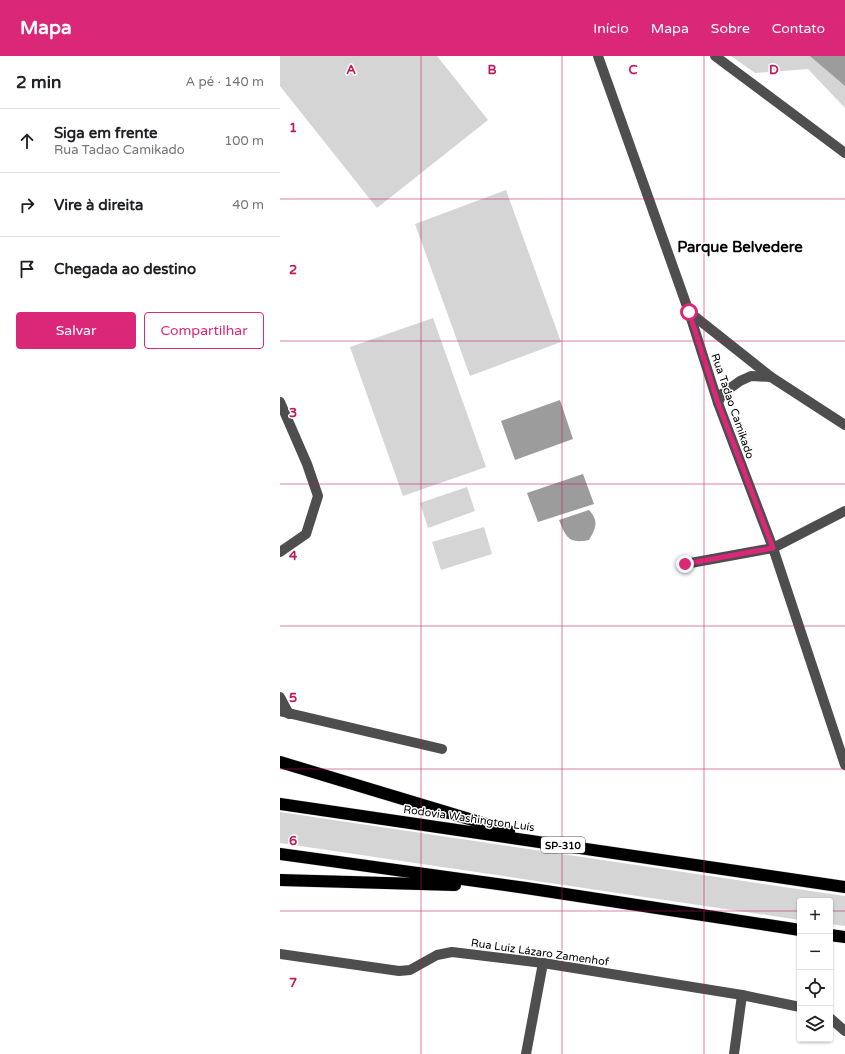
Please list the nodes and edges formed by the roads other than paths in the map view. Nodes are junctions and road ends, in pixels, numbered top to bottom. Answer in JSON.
{"nodes":[{"id":1,"x":598,"y":56,"type":"edge"},
{"id":2,"x":715,"y":56,"type":"edge"},
{"id":3,"x":845,"y":153,"type":"edge"},
{"id":4,"x":689,"y":312,"type":"junction"},
{"id":5,"x":771,"y":377,"type":"junction"},
{"id":6,"x":280,"y":402,"type":"edge"},
{"id":7,"x":718,"y":403,"type":"junction"},
{"id":8,"x":845,"y":425,"type":"edge"},
{"id":9,"x":845,"y":511,"type":"edge"},
{"id":10,"x":773,"y":548,"type":"junction"},
{"id":11,"x":280,"y":552,"type":"edge"},
{"id":12,"x":685,"y":564,"type":"dead end"},
{"id":13,"x":280,"y":697,"type":"edge"},
{"id":14,"x":284,"y":712,"type":"edge"},
{"id":15,"x":442,"y":749,"type":"dead end"},
{"id":16,"x":280,"y":762,"type":"edge"},
{"id":17,"x":845,"y":765,"type":"edge"},
{"id":18,"x":280,"y":804,"type":"edge"},
{"id":19,"x":547,"y":842,"type":"junction"},
{"id":20,"x":280,"y":854,"type":"edge"},
{"id":21,"x":280,"y":880,"type":"edge"},
{"id":22,"x":845,"y":887,"type":"edge"},
{"id":23,"x":526,"y":888,"type":"junction"},
{"id":24,"x":797,"y":930,"type":"edge"},
{"id":25,"x":833,"y":935,"type":"edge"},
{"id":26,"x":845,"y":937,"type":"edge"},
{"id":27,"x":280,"y":954,"type":"edge"},
{"id":28,"x":543,"y":963,"type":"junction"},
{"id":29,"x":742,"y":995,"type":"junction"},
{"id":30,"x":797,"y":1006,"type":"edge"},
{"id":31,"x":833,"y":1021,"type":"edge"},
{"id":32,"x":845,"y":1031,"type":"edge"},
{"id":33,"x":526,"y":1054,"type":"edge"},
{"id":34,"x":734,"y":1054,"type":"edge"}],
"edges":[{"from":1,"to":4,"type":"street","name":"Rua Tadao Camikado"},
{"from":2,"to":3,"type":"street"},
{"from":4,"to":5,"type":"street"},
{"from":4,"to":7,"type":"street","name":"Rua Tadao Camikado"},
{"from":5,"to":7,"type":"street"},
{"from":5,"to":8,"type":"street"},
{"from":6,"to":11,"type":"street"},
{"from":7,"to":10,"type":"street","name":"Rua Tadao Camikado"},
{"from":9,"to":10,"type":"street"},
{"from":10,"to":12,"type":"street"},
{"from":10,"to":17,"type":"street","name":"Rua Tadao Camikado"},
{"from":13,"to":14,"type":"street"},
{"from":14,"to":15,"type":"street"},
{"from":16,"to":19,"type":"highway"},
{"from":18,"to":19,"type":"highway","name":"Rodovia Washington Luís","number":"SP-310"},
{"from":19,"to":22,"type":"highway","name":"Rodovia Washington Luís","number":"SP-310"},
{"from":20,"to":23,"type":"highway"},
{"from":21,"to":23,"type":"highway"},
{"from":23,"to":24,"type":"highway"},
{"from":25,"to":26,"type":"highway"},
{"from":27,"to":28,"type":"street","name":"Rua Luiz Lázaro Zamenhof"},
{"from":28,"to":29,"type":"street","name":"Rua Luiz Lázaro Zamenhof"},
{"from":28,"to":33,"type":"street"},
{"from":29,"to":30,"type":"street","name":"Rua Luiz Lázaro Zamenhof"},
{"from":29,"to":34,"type":"street"},
{"from":31,"to":32,"type":"street"}]}
